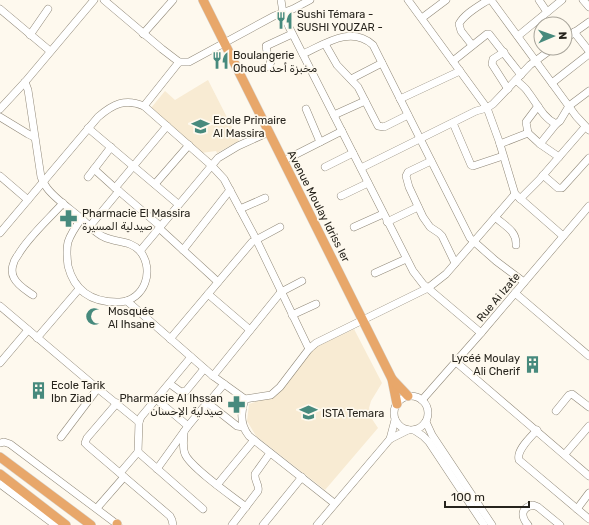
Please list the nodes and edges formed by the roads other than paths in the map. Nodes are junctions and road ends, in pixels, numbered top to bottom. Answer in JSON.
{"nodes":[{"id":1,"x":94,"y":0,"type":"edge"},
{"id":2,"x":104,"y":0,"type":"edge"},
{"id":3,"x":173,"y":0,"type":"edge"},
{"id":4,"x":203,"y":0,"type":"edge"},
{"id":5,"x":281,"y":0,"type":"edge"},
{"id":6,"x":310,"y":0,"type":"edge"},
{"id":7,"x":408,"y":0,"type":"edge"},
{"id":8,"x":446,"y":0,"type":"edge"},
{"id":9,"x":488,"y":0,"type":"edge"},
{"id":10,"x":491,"y":0,"type":"edge"},
{"id":11,"x":539,"y":0,"type":"edge"},
{"id":12,"x":562,"y":0,"type":"edge"},
{"id":13,"x":583,"y":0,"type":"edge"},
{"id":14,"x":589,"y":7,"type":"edge"},
{"id":15,"x":48,"y":9,"type":"dead end"},
{"id":16,"x":0,"y":10,"type":"edge"},
{"id":17,"x":548,"y":12,"type":"junction"},
{"id":18,"x":283,"y":13,"type":"junction"},
{"id":19,"x":422,"y":18,"type":"junction"},
{"id":20,"x":589,"y":22,"type":"edge"},
{"id":21,"x":574,"y":32,"type":"joint"},
{"id":22,"x":30,"y":34,"type":"junction"},
{"id":23,"x":143,"y":34,"type":"junction"},
{"id":24,"x":292,"y":34,"type":"junction"},
{"id":25,"x":518,"y":36,"type":"junction"},
{"id":26,"x":225,"y":43,"type":"junction"},
{"id":27,"x":325,"y":44,"type":"junction"},
{"id":28,"x":472,"y":45,"type":"junction"},
{"id":29,"x":50,"y":51,"type":"junction"},
{"id":30,"x":589,"y":51,"type":"edge"},
{"id":31,"x":504,"y":52,"type":"junction"},
{"id":32,"x":303,"y":54,"type":"junction"},
{"id":33,"x":589,"y":54,"type":"edge"},
{"id":34,"x":542,"y":56,"type":"edge"},
{"id":35,"x":536,"y":60,"type":"junction"},
{"id":36,"x":453,"y":61,"type":"junction"},
{"id":37,"x":179,"y":62,"type":"junction"},
{"id":38,"x":382,"y":63,"type":"junction"},
{"id":39,"x":262,"y":69,"type":"dead end"},
{"id":40,"x":460,"y":71,"type":"junction"},
{"id":41,"x":519,"y":78,"type":"junction"},
{"id":42,"x":351,"y":79,"type":"junction"},
{"id":43,"x":25,"y":82,"type":"junction"},
{"id":44,"x":552,"y":82,"type":"junction"},
{"id":45,"x":508,"y":89,"type":"junction"},
{"id":46,"x":589,"y":91,"type":"edge"},
{"id":47,"x":400,"y":99,"type":"junction"},
{"id":48,"x":365,"y":101,"type":"junction"},
{"id":49,"x":144,"y":106,"type":"junction"},
{"id":50,"x":538,"y":106,"type":"junction"},
{"id":51,"x":569,"y":106,"type":"junction"},
{"id":52,"x":486,"y":108,"type":"junction"},
{"id":53,"x":0,"y":109,"type":"edge"},
{"id":54,"x":306,"y":109,"type":"dead end"},
{"id":55,"x":334,"y":115,"type":"junction"},
{"id":56,"x":408,"y":115,"type":"junction"},
{"id":57,"x":0,"y":117,"type":"edge"},
{"id":58,"x":453,"y":122,"type":"junction"},
{"id":59,"x":556,"y":124,"type":"junction"},
{"id":60,"x":167,"y":126,"type":"junction"},
{"id":61,"x":88,"y":128,"type":"junction"},
{"id":62,"x":588,"y":129,"type":"edge"},
{"id":63,"x":342,"y":131,"type":"junction"},
{"id":64,"x":269,"y":132,"type":"junction"},
{"id":65,"x":528,"y":133,"type":"junction"},
{"id":66,"x":34,"y":137,"type":"junction"},
{"id":67,"x":420,"y":138,"type":"junction"},
{"id":68,"x":320,"y":142,"type":"junction"},
{"id":69,"x":500,"y":144,"type":"junction"},
{"id":70,"x":540,"y":144,"type":"junction"},
{"id":71,"x":189,"y":145,"type":"junction"},
{"id":72,"x":111,"y":147,"type":"junction"},
{"id":73,"x":353,"y":153,"type":"junction"},
{"id":74,"x":503,"y":156,"type":"junction"},
{"id":75,"x":559,"y":157,"type":"junction"},
{"id":76,"x":589,"y":158,"type":"edge"},
{"id":77,"x":284,"y":161,"type":"junction"},
{"id":78,"x":431,"y":161,"type":"junction"},
{"id":79,"x":211,"y":165,"type":"junction"},
{"id":80,"x":133,"y":166,"type":"junction"},
{"id":81,"x":325,"y":167,"type":"dead end"},
{"id":82,"x":361,"y":168,"type":"junction"},
{"id":83,"x":94,"y":169,"type":"junction"},
{"id":84,"x":0,"y":176,"type":"edge"},
{"id":85,"x":543,"y":176,"type":"junction"},
{"id":86,"x":88,"y":177,"type":"dead end"},
{"id":87,"x":43,"y":182,"type":"junction"},
{"id":88,"x":368,"y":183,"type":"junction"},
{"id":89,"x":155,"y":184,"type":"junction"},
{"id":90,"x":117,"y":189,"type":"junction"},
{"id":91,"x":230,"y":190,"type":"junction"},
{"id":92,"x":341,"y":196,"type":"dead end"},
{"id":93,"x":518,"y":196,"type":"junction"},
{"id":94,"x":266,"y":198,"type":"dead end"},
{"id":95,"x":28,"y":200,"type":"junction"},
{"id":96,"x":63,"y":203,"type":"junction"},
{"id":97,"x":178,"y":204,"type":"junction"},
{"id":98,"x":589,"y":206,"type":"edge"},
{"id":99,"x":418,"y":207,"type":"junction"},
{"id":100,"x":240,"y":209,"type":"junction"},
{"id":101,"x":383,"y":214,"type":"junction"},
{"id":102,"x":495,"y":217,"type":"junction"},
{"id":103,"x":82,"y":218,"type":"junction"},
{"id":104,"x":387,"y":222,"type":"junction"},
{"id":105,"x":90,"y":226,"type":"junction"},
{"id":106,"x":280,"y":226,"type":"dead end"},
{"id":107,"x":159,"y":227,"type":"junction"},
{"id":108,"x":354,"y":227,"type":"dead end"},
{"id":109,"x":0,"y":233,"type":"edge"},
{"id":110,"x":563,"y":236,"type":"junction"},
{"id":111,"x":256,"y":239,"type":"junction"},
{"id":112,"x":474,"y":242,"type":"junction"},
{"id":113,"x":516,"y":245,"type":"dead end"},
{"id":114,"x":183,"y":250,"type":"junction"},
{"id":115,"x":140,"y":251,"type":"junction"},
{"id":116,"x":406,"y":259,"type":"junction"},
{"id":117,"x":455,"y":263,"type":"junction"},
{"id":118,"x":375,"y":274,"type":"dead end"},
{"id":119,"x":302,"y":281,"type":"dead end"},
{"id":120,"x":218,"y":282,"type":"junction"},
{"id":121,"x":524,"y":282,"type":"junction"},
{"id":122,"x":428,"y":288,"type":"junction"},
{"id":123,"x":79,"y":289,"type":"junction"},
{"id":124,"x":281,"y":292,"type":"junction"},
{"id":125,"x":515,"y":293,"type":"junction"},
{"id":126,"x":208,"y":294,"type":"junction"},
{"id":127,"x":33,"y":295,"type":"dead end"},
{"id":128,"x":127,"y":301,"type":"junction"},
{"id":129,"x":316,"y":304,"type":"dead end"},
{"id":130,"x":0,"y":306,"type":"edge"},
{"id":131,"x":292,"y":315,"type":"junction"},
{"id":132,"x":362,"y":320,"type":"junction"},
{"id":133,"x":28,"y":330,"type":"junction"},
{"id":134,"x":250,"y":330,"type":"junction"},
{"id":135,"x":482,"y":333,"type":"junction"},
{"id":136,"x":37,"y":338,"type":"junction"},
{"id":137,"x":170,"y":339,"type":"junction"},
{"id":138,"x":309,"y":349,"type":"junction"},
{"id":139,"x":589,"y":356,"type":"edge"},
{"id":140,"x":191,"y":357,"type":"junction"},
{"id":141,"x":456,"y":362,"type":"junction"},
{"id":142,"x":0,"y":363,"type":"edge"},
{"id":143,"x":204,"y":369,"type":"junction"},
{"id":144,"x":213,"y":376,"type":"junction"},
{"id":145,"x":392,"y":379,"type":"junction"},
{"id":146,"x":170,"y":384,"type":"junction"},
{"id":147,"x":224,"y":384,"type":"junction"},
{"id":148,"x":98,"y":388,"type":"junction"},
{"id":149,"x":408,"y":396,"type":"junction"},
{"id":150,"x":156,"y":399,"type":"junction"},
{"id":151,"x":245,"y":399,"type":"junction"},
{"id":152,"x":422,"y":400,"type":"junction"},
{"id":153,"x":117,"y":403,"type":"junction"},
{"id":154,"x":208,"y":403,"type":"junction"},
{"id":155,"x":397,"y":404,"type":"junction"},
{"id":156,"x":589,"y":407,"type":"edge"},
{"id":157,"x":556,"y":411,"type":"dead end"},
{"id":158,"x":395,"y":420,"type":"junction"},
{"id":159,"x":139,"y":422,"type":"junction"},
{"id":160,"x":426,"y":422,"type":"junction"},
{"id":161,"x":589,"y":426,"type":"edge"},
{"id":162,"x":243,"y":427,"type":"junction"},
{"id":163,"x":186,"y":429,"type":"junction"},
{"id":164,"x":411,"y":430,"type":"junction"},
{"id":165,"x":537,"y":430,"type":"junction"},
{"id":166,"x":61,"y":437,"type":"dead end"},
{"id":167,"x":390,"y":439,"type":"junction"},
{"id":168,"x":254,"y":440,"type":"junction"},
{"id":169,"x":0,"y":443,"type":"edge"},
{"id":170,"x":138,"y":452,"type":"junction"},
{"id":171,"x":270,"y":453,"type":"junction"},
{"id":172,"x":565,"y":454,"type":"junction"},
{"id":173,"x":0,"y":457,"type":"edge"},
{"id":174,"x":157,"y":469,"type":"junction"},
{"id":175,"x":0,"y":474,"type":"edge"},
{"id":176,"x":122,"y":475,"type":"junction"},
{"id":177,"x":589,"y":476,"type":"edge"},
{"id":178,"x":302,"y":477,"type":"junction"},
{"id":179,"x":0,"y":484,"type":"edge"},
{"id":180,"x":217,"y":484,"type":"junction"},
{"id":181,"x":589,"y":493,"type":"edge"},
{"id":182,"x":334,"y":503,"type":"junction"},
{"id":183,"x":246,"y":507,"type":"junction"},
{"id":184,"x":96,"y":508,"type":"junction"},
{"id":185,"x":203,"y":509,"type":"dead end"},
{"id":186,"x":577,"y":509,"type":"junction"},
{"id":187,"x":589,"y":519,"type":"edge"},
{"id":188,"x":55,"y":525,"type":"edge"},
{"id":189,"x":66,"y":525,"type":"edge"},
{"id":190,"x":90,"y":525,"type":"edge"},
{"id":191,"x":117,"y":525,"type":"edge"},
{"id":192,"x":173,"y":525,"type":"edge"},
{"id":193,"x":232,"y":525,"type":"edge"},
{"id":194,"x":263,"y":525,"type":"edge"},
{"id":195,"x":317,"y":525,"type":"edge"},
{"id":196,"x":484,"y":525,"type":"edge"},
{"id":197,"x":492,"y":525,"type":"edge"},
{"id":198,"x":528,"y":525,"type":"edge"},
{"id":199,"x":560,"y":525,"type":"edge"}],
"edges":[{"from":1,"to":29,"type":"street"},
{"from":2,"to":23,"type":"street"},
{"from":3,"to":23,"type":"street"},
{"from":4,"to":26,"type":"main road","name":"Avenue Moulay Idriss Ier"},
{"from":5,"to":18,"type":"street"},
{"from":6,"to":18,"type":"street"},
{"from":7,"to":19,"type":"street"},
{"from":8,"to":19,"type":"street"},
{"from":9,"to":28,"type":"street"},
{"from":10,"to":25,"type":"street"},
{"from":11,"to":17,"type":"street"},
{"from":12,"to":17,"type":"street"},
{"from":13,"to":14,"type":"street"},
{"from":15,"to":22,"type":"street"},
{"from":16,"to":22,"type":"street"},
{"from":17,"to":25,"type":"street"},
{"from":18,"to":24,"type":"street"},
{"from":18,"to":26,"type":"street"},
{"from":19,"to":36,"type":"street"},
{"from":20,"to":21,"type":"street"},
{"from":21,"to":30,"type":"street"},
{"from":22,"to":29,"type":"street"},
{"from":23,"to":37,"type":"street"},
{"from":24,"to":32,"type":"street"},
{"from":24,"to":39,"type":"street"},
{"from":25,"to":35,"type":"street"},
{"from":26,"to":37,"type":"street"},
{"from":26,"to":64,"type":"main road","name":"Avenue Moulay Idriss Ier"},
{"from":27,"to":32,"type":"street"},
{"from":27,"to":38,"type":"street"},
{"from":27,"to":42,"type":"street"},
{"from":28,"to":31,"type":"street"},
{"from":28,"to":36,"type":"street"},
{"from":29,"to":43,"type":"street"},
{"from":31,"to":41,"type":"street"},
{"from":31,"to":45,"type":"street"},
{"from":32,"to":55,"type":"street"},
{"from":33,"to":44,"type":"street"},
{"from":34,"to":35,"type":"street"},
{"from":35,"to":41,"type":"street"},
{"from":35,"to":44,"type":"street"},
{"from":36,"to":40,"type":"street"},
{"from":37,"to":49,"type":"street"},
{"from":38,"to":42,"type":"street"},
{"from":38,"to":47,"type":"street"},
{"from":40,"to":47,"type":"street"},
{"from":40,"to":52,"type":"street"},
{"from":41,"to":45,"type":"street"},
{"from":41,"to":50,"type":"street"},
{"from":42,"to":48,"type":"street"},
{"from":43,"to":53,"type":"street"},
{"from":43,"to":66,"type":"street"},
{"from":44,"to":51,"type":"street"},
{"from":45,"to":52,"type":"street"},
{"from":46,"to":51,"type":"street"},
{"from":47,"to":56,"type":"street"},
{"from":48,"to":55,"type":"street"},
{"from":48,"to":56,"type":"street"},
{"from":49,"to":60,"type":"street"},
{"from":49,"to":61,"type":"street"},
{"from":50,"to":59,"type":"street"},
{"from":50,"to":65,"type":"street"},
{"from":51,"to":59,"type":"street"},
{"from":51,"to":62,"type":"street"},
{"from":52,"to":58,"type":"street"},
{"from":52,"to":69,"type":"street"},
{"from":54,"to":68,"type":"street"},
{"from":55,"to":63,"type":"street"},
{"from":56,"to":67,"type":"street"},
{"from":57,"to":66,"type":"street"},
{"from":58,"to":67,"type":"street"},
{"from":58,"to":74,"type":"street"},
{"from":59,"to":70,"type":"street"},
{"from":60,"to":71,"type":"street"},
{"from":60,"to":80,"type":"street"},
{"from":61,"to":72,"type":"street"},
{"from":61,"to":87,"type":"street"},
{"from":62,"to":75,"type":"street"},
{"from":63,"to":68,"type":"street"},
{"from":63,"to":73,"type":"street"},
{"from":64,"to":77,"type":"main road","name":"Avenue Moulay Idriss Ier"},
{"from":64,"to":79,"type":"street"},
{"from":65,"to":69,"type":"street"},
{"from":65,"to":70,"type":"street"},
{"from":66,"to":87,"type":"street"},
{"from":67,"to":78,"type":"street"},
{"from":67,"to":82,"type":"street"},
{"from":68,"to":77,"type":"street"},
{"from":69,"to":74,"type":"street"},
{"from":70,"to":75,"type":"street"},
{"from":71,"to":79,"type":"street"},
{"from":71,"to":89,"type":"street"},
{"from":72,"to":80,"type":"street"},
{"from":72,"to":83,"type":"street"},
{"from":73,"to":81,"type":"street"},
{"from":73,"to":82,"type":"street"},
{"from":74,"to":93,"type":"street"},
{"from":75,"to":85,"type":"street"},
{"from":76,"to":85,"type":"street"},
{"from":77,"to":132,"type":"main road","name":"Avenue Moulay Idriss Ier"},
{"from":78,"to":99,"type":"street"},
{"from":78,"to":112,"type":"street"},
{"from":79,"to":91,"type":"street"},
{"from":79,"to":97,"type":"street"},
{"from":80,"to":89,"type":"street"},
{"from":80,"to":90,"type":"street"},
{"from":82,"to":88,"type":"street"},
{"from":83,"to":86,"type":"street"},
{"from":83,"to":90,"type":"street"},
{"from":84,"to":95,"type":"street"},
{"from":85,"to":93,"type":"street"},
{"from":87,"to":95,"type":"street"},
{"from":87,"to":96,"type":"street"},
{"from":88,"to":92,"type":"street"},
{"from":88,"to":101,"type":"street"},
{"from":89,"to":97,"type":"street"},
{"from":90,"to":105,"type":"street"},
{"from":90,"to":107,"type":"street"},
{"from":91,"to":100,"type":"street"},
{"from":91,"to":114,"type":"street"},
{"from":93,"to":102,"type":"street"},
{"from":93,"to":110,"type":"street"},
{"from":94,"to":100,"type":"street"},
{"from":95,"to":109,"type":"street"},
{"from":96,"to":103,"type":"street"},
{"from":96,"to":127,"type":"street"},
{"from":97,"to":107,"type":"street"},
{"from":98,"to":110,"type":"street","name":"Rue Ai Izate"},
{"from":99,"to":104,"type":"street"},
{"from":99,"to":117,"type":"street"},
{"from":100,"to":111,"type":"street"},
{"from":101,"to":104,"type":"street"},
{"from":101,"to":108,"type":"street"},
{"from":102,"to":112,"type":"street"},
{"from":102,"to":113,"type":"street"},
{"from":103,"to":105,"type":"street"},
{"from":103,"to":123,"type":"street"},
{"from":104,"to":116,"type":"street"},
{"from":105,"to":115,"type":"street"},
{"from":106,"to":111,"type":"street"},
{"from":107,"to":114,"type":"street"},
{"from":107,"to":115,"type":"street"},
{"from":110,"to":121,"type":"street","name":"Rue Ai Izate"},
{"from":111,"to":120,"type":"street"},
{"from":111,"to":124,"type":"street"},
{"from":112,"to":117,"type":"street"},
{"from":112,"to":121,"type":"street"},
{"from":114,"to":120,"type":"street"},
{"from":115,"to":128,"type":"street"},
{"from":116,"to":118,"type":"street"},
{"from":116,"to":122,"type":"street"},
{"from":117,"to":122,"type":"street"},
{"from":119,"to":124,"type":"street"},
{"from":120,"to":126,"type":"street"},
{"from":121,"to":125,"type":"street","name":"Rue Ai Izate"},
{"from":122,"to":132,"type":"street"},
{"from":122,"to":135,"type":"street"},
{"from":123,"to":128,"type":"street"},
{"from":123,"to":136,"type":"street"},
{"from":124,"to":131,"type":"street"},
{"from":124,"to":134,"type":"street"},
{"from":125,"to":135,"type":"street","name":"Rue Ai Izate"},
{"from":125,"to":139,"type":"street"},
{"from":126,"to":134,"type":"street"},
{"from":126,"to":137,"type":"street"},
{"from":128,"to":137,"type":"street"},
{"from":129,"to":131,"type":"street"},
{"from":130,"to":133,"type":"street"},
{"from":131,"to":138,"type":"street"},
{"from":132,"to":138,"type":"street"},
{"from":132,"to":145,"type":"main road","name":"Avenue Moulay Idriss Ier"},
{"from":133,"to":136,"type":"street"},
{"from":133,"to":142,"type":"street"},
{"from":134,"to":144,"type":"street"},
{"from":135,"to":141,"type":"street","name":"Rue Ai Izate"},
{"from":136,"to":148,"type":"street"},
{"from":137,"to":140,"type":"street"},
{"from":138,"to":151,"type":"street"},
{"from":140,"to":143,"type":"street"},
{"from":140,"to":146,"type":"street"},
{"from":141,"to":152,"type":"street","name":"Rue Ai Izate"},
{"from":141,"to":165,"type":"street"},
{"from":143,"to":144,"type":"street"},
{"from":143,"to":146,"type":"street"},
{"from":144,"to":147,"type":"street"},
{"from":145,"to":149,"type":"main road"},
{"from":145,"to":155,"type":"main road"},
{"from":146,"to":150,"type":"street"},
{"from":147,"to":151,"type":"street"},
{"from":147,"to":154,"type":"street"},
{"from":148,"to":153,"type":"street"},
{"from":148,"to":166,"type":"street"},
{"from":149,"to":152,"type":"street"},
{"from":149,"to":155,"type":"street"},
{"from":150,"to":159,"type":"street"},
{"from":150,"to":163,"type":"street"},
{"from":151,"to":162,"type":"street"},
{"from":152,"to":160,"type":"street"},
{"from":153,"to":159,"type":"street"},
{"from":153,"to":176,"type":"street"},
{"from":154,"to":162,"type":"street"},
{"from":154,"to":163,"type":"street"},
{"from":155,"to":158,"type":"street"},
{"from":156,"to":157,"type":"street"},
{"from":158,"to":164,"type":"street"},
{"from":158,"to":167,"type":"street"},
{"from":159,"to":170,"type":"street"},
{"from":160,"to":164,"type":"street"},
{"from":160,"to":197,"type":"street"},
{"from":161,"to":172,"type":"street"},
{"from":162,"to":168,"type":"street"},
{"from":163,"to":174,"type":"street"},
{"from":163,"to":180,"type":"street"},
{"from":164,"to":167,"type":"street"},
{"from":164,"to":196,"type":"street"},
{"from":165,"to":172,"type":"street"},
{"from":165,"to":186,"type":"street"},
{"from":167,"to":182,"type":"street"},
{"from":168,"to":171,"type":"street"},
{"from":168,"to":180,"type":"street"},
{"from":169,"to":184,"type":"street"},
{"from":170,"to":174,"type":"street"},
{"from":170,"to":176,"type":"street"},
{"from":171,"to":178,"type":"street"},
{"from":171,"to":183,"type":"street"},
{"from":172,"to":177,"type":"street"},
{"from":173,"to":190,"type":"main road"},
{"from":174,"to":185,"type":"street"},
{"from":175,"to":189,"type":"main road"},
{"from":176,"to":184,"type":"street"},
{"from":176,"to":192,"type":"street"},
{"from":178,"to":182,"type":"street"},
{"from":178,"to":194,"type":"street"},
{"from":179,"to":188,"type":"street"},
{"from":180,"to":183,"type":"street"},
{"from":181,"to":186,"type":"street"},
{"from":182,"to":195,"type":"street"},
{"from":183,"to":193,"type":"street"},
{"from":184,"to":191,"type":"street"},
{"from":186,"to":187,"type":"street"},
{"from":198,"to":199,"type":"street"}]}
